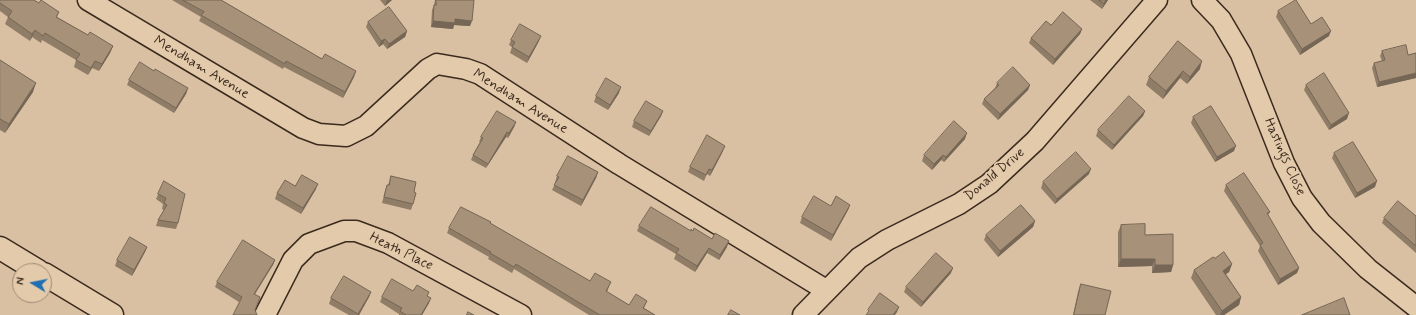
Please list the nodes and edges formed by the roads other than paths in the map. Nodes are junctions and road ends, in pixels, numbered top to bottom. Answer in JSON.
{"nodes":[{"id":1,"x":88,"y":0,"type":"edge"},
{"id":2,"x":1157,"y":0,"type":"edge"},
{"id":3,"x":1202,"y":0,"type":"edge"},
{"id":4,"x":0,"y":248,"type":"edge"},
{"id":5,"x":25,"y":263,"type":"edge"},
{"id":6,"x":52,"y":279,"type":"edge"},
{"id":7,"x":826,"y":290,"type":"junction"},
{"id":8,"x":1416,"y":307,"type":"edge"},
{"id":9,"x":112,"y":315,"type":"edge"},
{"id":10,"x":265,"y":315,"type":"edge"},
{"id":11,"x":521,"y":315,"type":"edge"},
{"id":12,"x":803,"y":315,"type":"edge"}],
"edges":[{"from":1,"to":7,"type":"street","name":"Mendham Avenue"},
{"from":2,"to":7,"type":"street","name":"Donald Drive"},
{"from":3,"to":8,"type":"street","name":"Hastings Close"},
{"from":4,"to":5,"type":"main road"},
{"from":6,"to":9,"type":"main road"},
{"from":7,"to":12,"type":"street","name":"Donald Drive"},
{"from":10,"to":11,"type":"street","name":"Heath Place"}]}
